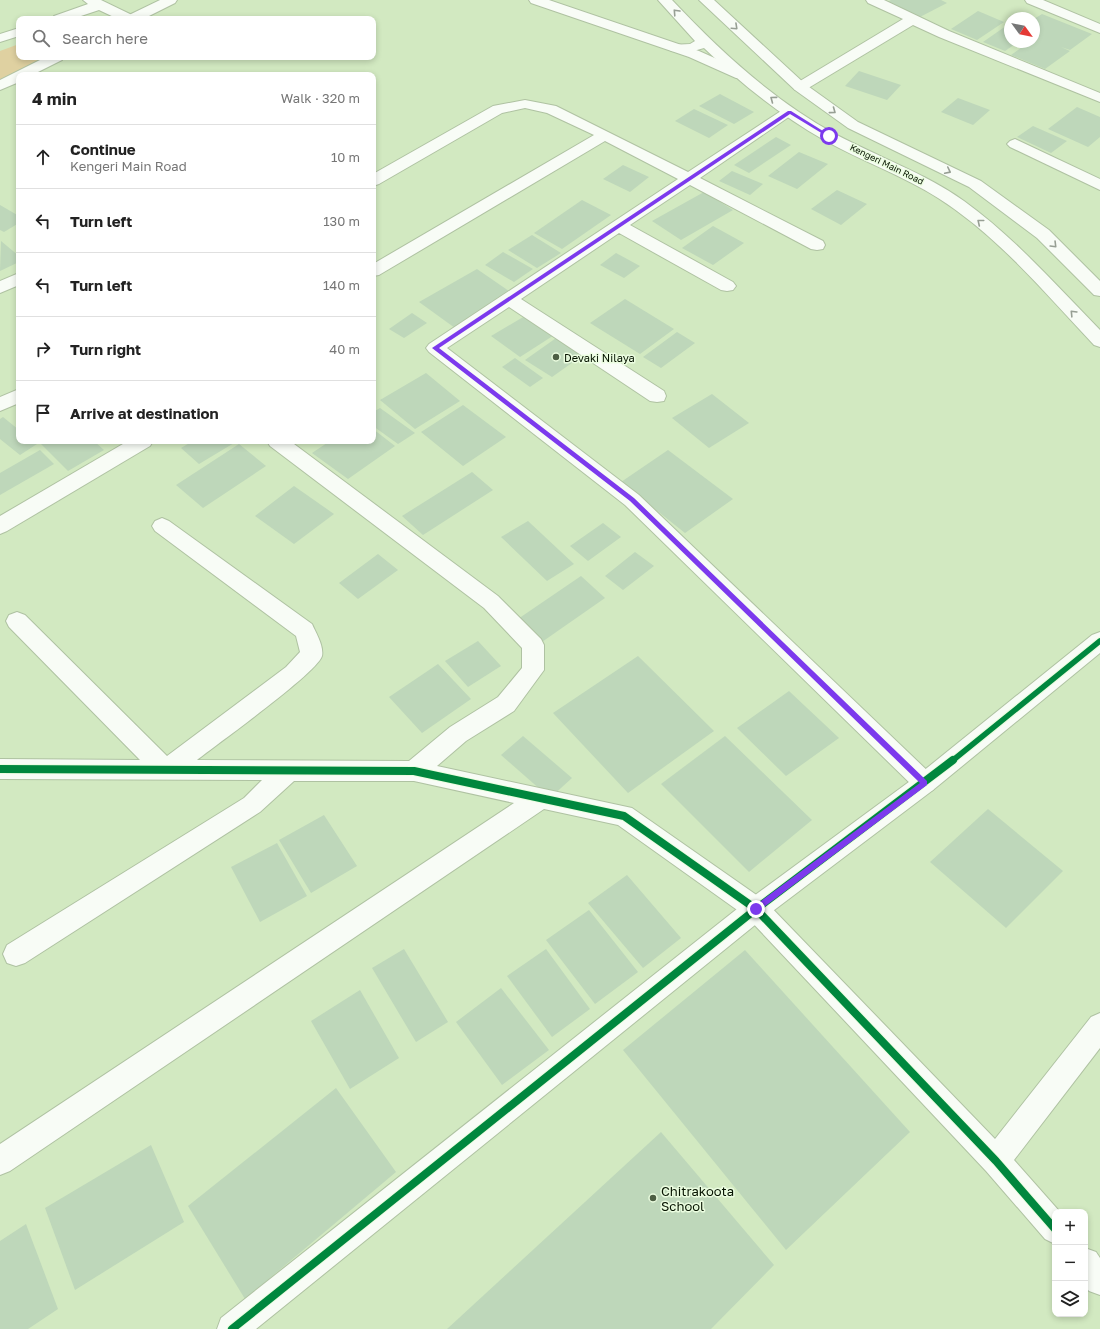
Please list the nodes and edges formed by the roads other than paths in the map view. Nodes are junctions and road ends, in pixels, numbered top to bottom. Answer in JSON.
{"nodes":[{"id":1,"x":170,"y":0,"type":"edge"},
{"id":2,"x":536,"y":0,"type":"edge"},
{"id":3,"x":665,"y":0,"type":"edge"},
{"id":4,"x":706,"y":0,"type":"edge"},
{"id":5,"x":874,"y":0,"type":"edge"},
{"id":6,"x":1032,"y":0,"type":"edge"},
{"id":7,"x":95,"y":3,"type":"edge"},
{"id":8,"x":66,"y":16,"type":"edge"},
{"id":9,"x":124,"y":16,"type":"edge"},
{"id":10,"x":137,"y":16,"type":"edge"},
{"id":11,"x":913,"y":19,"type":"junction"},
{"id":12,"x":1100,"y":29,"type":"edge"},
{"id":13,"x":16,"y":33,"type":"edge"},
{"id":14,"x":699,"y":35,"type":"junction"},
{"id":15,"x":0,"y":38,"type":"edge"},
{"id":16,"x":676,"y":48,"type":"junction"},
{"id":17,"x":51,"y":60,"type":"edge"},
{"id":18,"x":28,"y":72,"type":"edge"},
{"id":19,"x":741,"y":74,"type":"junction"},
{"id":20,"x":16,"y":78,"type":"edge"},
{"id":21,"x":0,"y":86,"type":"edge"},
{"id":22,"x":800,"y":87,"type":"junction"},
{"id":23,"x":1098,"y":95,"type":"edge"},
{"id":24,"x":790,"y":112,"type":"junction"},
{"id":25,"x":606,"y":135,"type":"junction"},
{"id":26,"x":1015,"y":144,"type":"dead end"},
{"id":27,"x":691,"y":178,"type":"junction"},
{"id":28,"x":376,"y":179,"type":"edge"},
{"id":29,"x":1100,"y":185,"type":"edge"},
{"id":30,"x":618,"y":225,"type":"junction"},
{"id":31,"x":817,"y":245,"type":"dead end"},
{"id":32,"x":376,"y":269,"type":"edge"},
{"id":33,"x":16,"y":280,"type":"edge"},
{"id":34,"x":727,"y":286,"type":"dead end"},
{"id":35,"x":0,"y":288,"type":"edge"},
{"id":36,"x":1100,"y":291,"type":"edge"},
{"id":37,"x":509,"y":299,"type":"junction"},
{"id":38,"x":1100,"y":341,"type":"edge"},
{"id":39,"x":16,"y":396,"type":"edge"},
{"id":40,"x":657,"y":396,"type":"dead end"},
{"id":41,"x":0,"y":405,"type":"edge"},
{"id":42,"x":138,"y":444,"type":"edge"},
{"id":43,"x":281,"y":444,"type":"edge"},
{"id":44,"x":0,"y":526,"type":"edge"},
{"id":45,"x":162,"y":526,"type":"dead end"},
{"id":46,"x":17,"y":621,"type":"dead end"},
{"id":47,"x":1100,"y":641,"type":"edge"},
{"id":48,"x":0,"y":769,"type":"edge"},
{"id":49,"x":166,"y":770,"type":"junction"},
{"id":50,"x":290,"y":770,"type":"junction"},
{"id":51,"x":414,"y":771,"type":"junction"},
{"id":52,"x":925,"y":783,"type":"junction"},
{"id":53,"x":541,"y":798,"type":"junction"},
{"id":54,"x":756,"y":909,"type":"junction"},
{"id":55,"x":16,"y":954,"type":"dead end"},
{"id":56,"x":1100,"y":1026,"type":"edge"},
{"id":57,"x":0,"y":1161,"type":"edge"},
{"id":58,"x":996,"y":1161,"type":"junction"},
{"id":59,"x":1052,"y":1226,"type":"edge"},
{"id":60,"x":1088,"y":1267,"type":"edge"},
{"id":61,"x":1100,"y":1280,"type":"edge"},
{"id":62,"x":232,"y":1329,"type":"edge"}],
"edges":[{"from":1,"to":10,"type":"street"},
{"from":2,"to":16,"type":"street"},
{"from":14,"to":3,"type":"street","name":"Kengeri Main Road","one_way":true},
{"from":4,"to":22,"type":"street","name":"Kengeri Main Road","one_way":true},
{"from":5,"to":11,"type":"street"},
{"from":6,"to":12,"type":"street"},
{"from":7,"to":8,"type":"street"},
{"from":7,"to":9,"type":"street"},
{"from":11,"to":22,"type":"street"},
{"from":11,"to":23,"type":"street"},
{"from":13,"to":15,"type":"street"},
{"from":14,"to":16,"type":"street"},
{"from":14,"to":19,"type":"street","name":"Kengeri Main Road"},
{"from":16,"to":19,"type":"street"},
{"from":17,"to":18,"type":"street"},
{"from":24,"to":19,"type":"street","name":"Kengeri Main Road","one_way":true},
{"from":20,"to":21,"type":"street"},
{"from":22,"to":36,"type":"street","name":"Kengeri Main Road","one_way":true},
{"from":24,"to":27,"type":"street"},
{"from":38,"to":24,"type":"street","name":"Kengeri Main Road","one_way":true},
{"from":25,"to":27,"type":"street"},
{"from":25,"to":28,"type":"street"},
{"from":25,"to":32,"type":"street"},
{"from":26,"to":29,"type":"street"},
{"from":27,"to":30,"type":"street"},
{"from":27,"to":31,"type":"street"},
{"from":30,"to":34,"type":"street"},
{"from":30,"to":37,"type":"street"},
{"from":33,"to":35,"type":"street"},
{"from":37,"to":40,"type":"street"},
{"from":37,"to":52,"type":"street"},
{"from":39,"to":41,"type":"street"},
{"from":42,"to":44,"type":"street"},
{"from":43,"to":51,"type":"street"},
{"from":45,"to":49,"type":"street"},
{"from":46,"to":49,"type":"street"},
{"from":47,"to":52,"type":"street"},
{"from":48,"to":49,"type":"street"},
{"from":49,"to":50,"type":"street"},
{"from":50,"to":51,"type":"street"},
{"from":50,"to":55,"type":"street"},
{"from":51,"to":53,"type":"street"},
{"from":52,"to":54,"type":"street"},
{"from":53,"to":54,"type":"street"},
{"from":53,"to":57,"type":"street"},
{"from":54,"to":58,"type":"street"},
{"from":54,"to":62,"type":"street"},
{"from":56,"to":58,"type":"street"},
{"from":58,"to":59,"type":"street"},
{"from":60,"to":61,"type":"street"}]}
